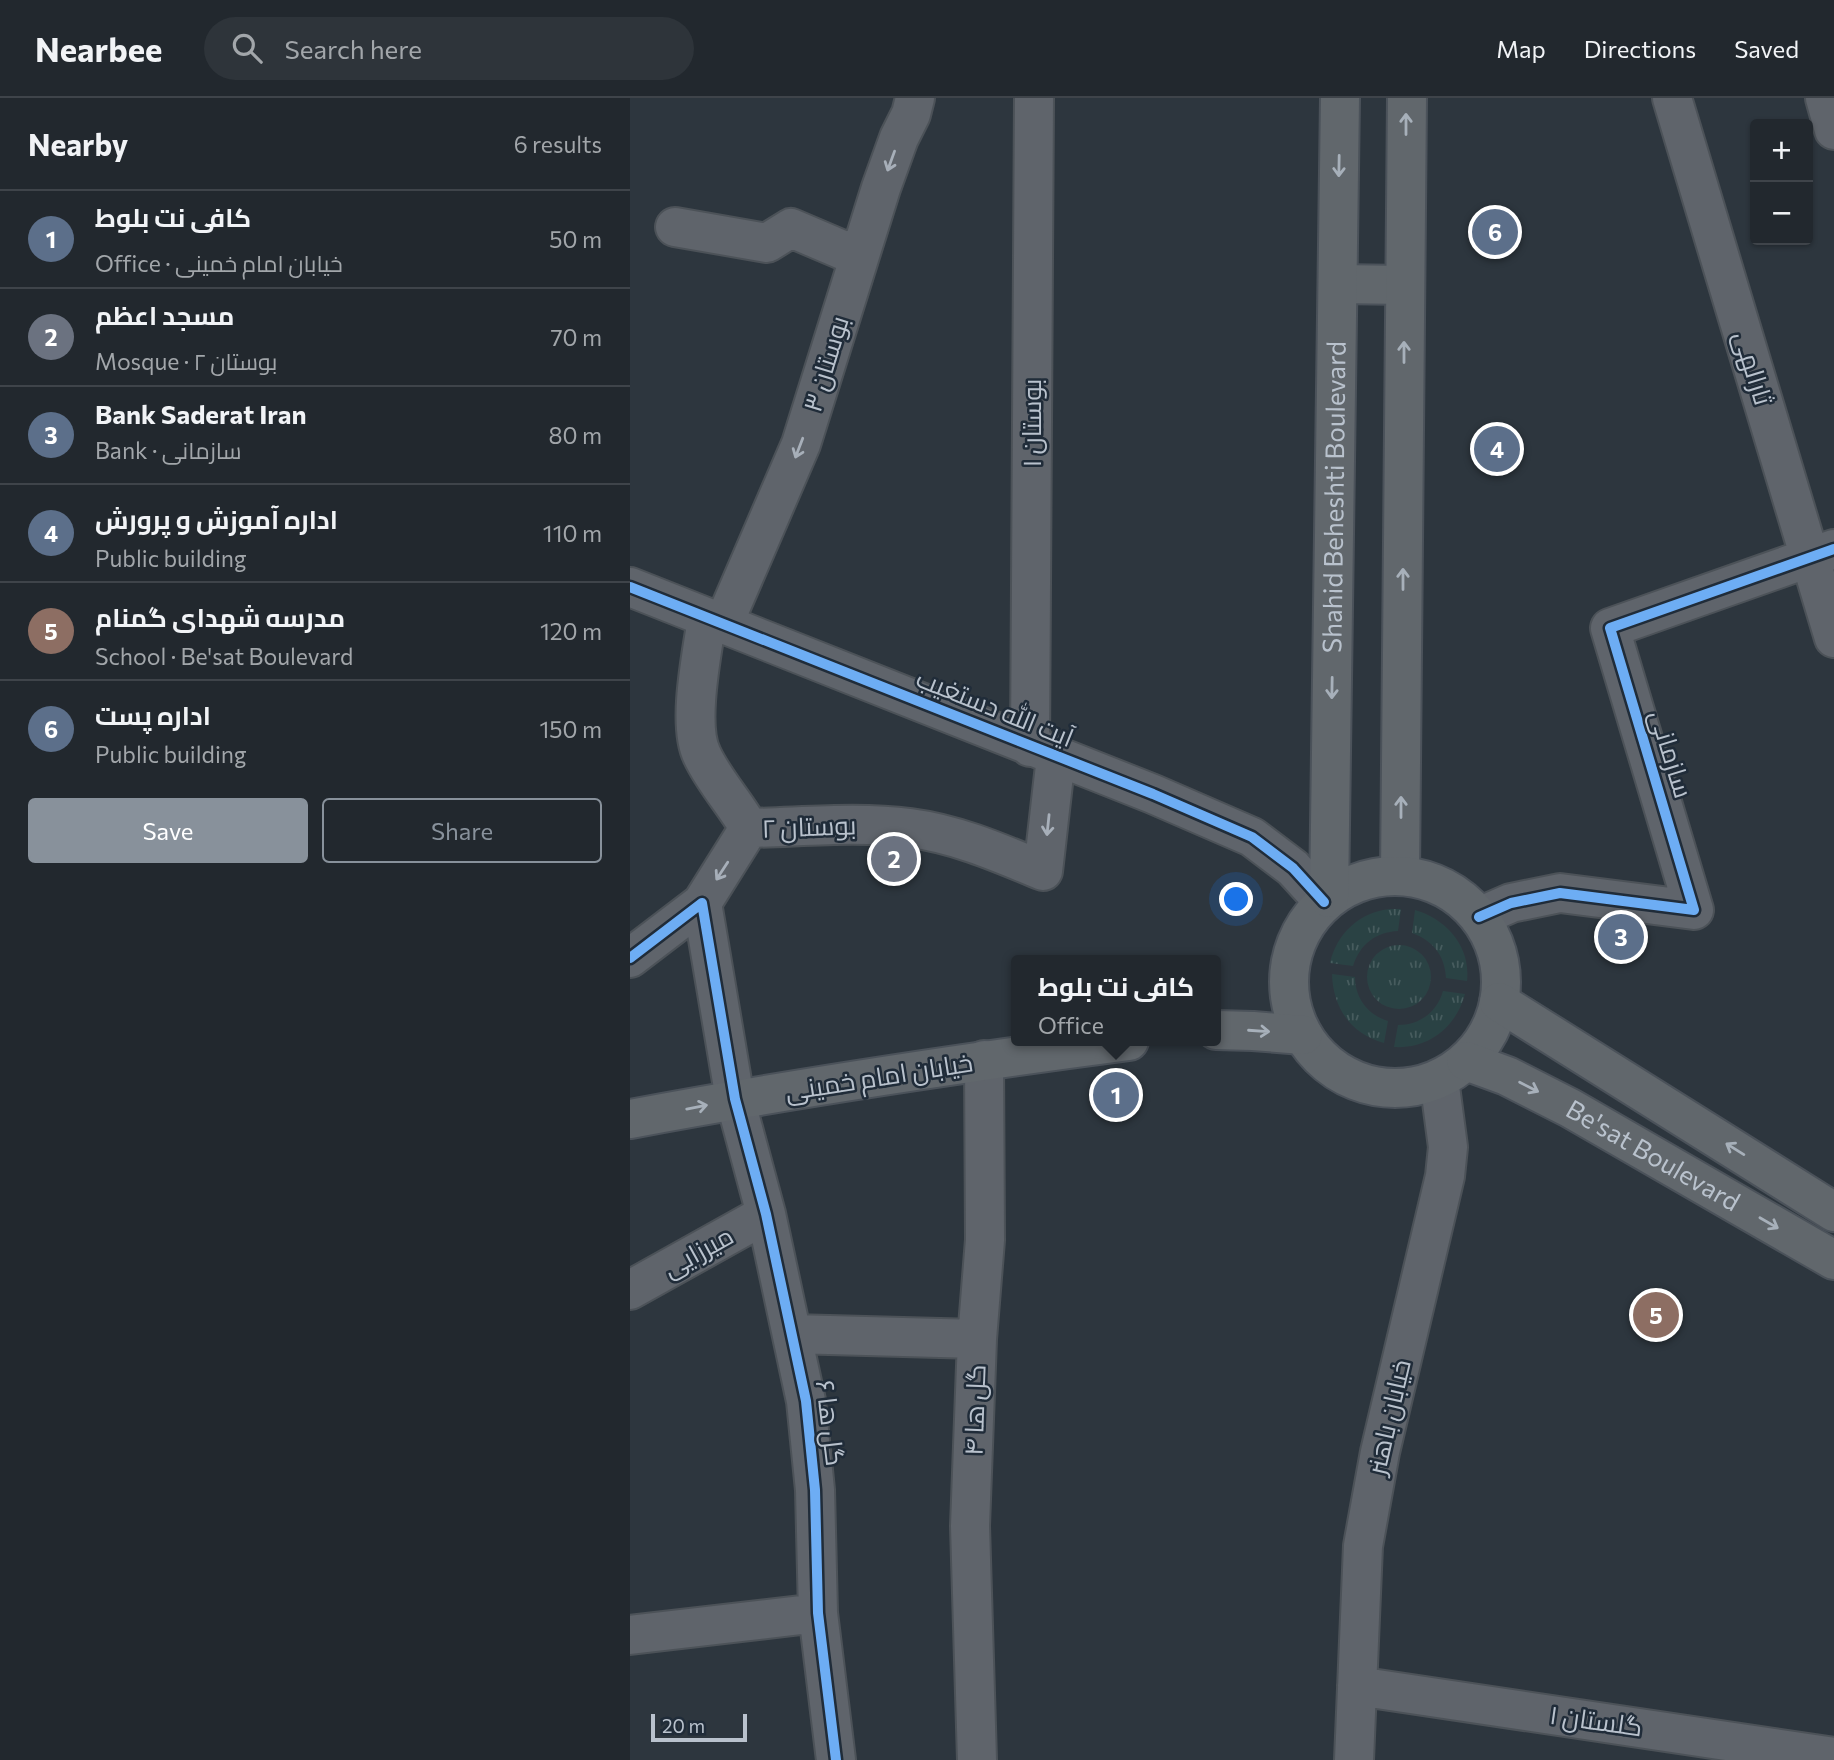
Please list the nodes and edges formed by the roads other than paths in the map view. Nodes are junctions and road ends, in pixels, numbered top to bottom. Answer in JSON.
{"nodes":[{"id":1,"x":1034,"y":98,"type":"edge"},
{"id":2,"x":1340,"y":98,"type":"edge"},
{"id":3,"x":1407,"y":98,"type":"edge"},
{"id":4,"x":1672,"y":98,"type":"edge"},
{"id":5,"x":1825,"y":98,"type":"edge"},
{"id":6,"x":908,"y":100,"type":"edge"},
{"id":7,"x":1834,"y":130,"type":"edge"},
{"id":8,"x":675,"y":227,"type":"dead end"},
{"id":9,"x":859,"y":257,"type":"junction"},
{"id":10,"x":1338,"y":284,"type":"junction"},
{"id":11,"x":1405,"y":285,"type":"junction"},
{"id":12,"x":1822,"y":554,"type":"edge"},
{"id":13,"x":630,"y":587,"type":"edge"},
{"id":14,"x":715,"y":622,"type":"junction"},
{"id":15,"x":1834,"y":638,"type":"edge"},
{"id":16,"x":1043,"y":752,"type":"junction"},
{"id":17,"x":749,"y":828,"type":"junction"},
{"id":18,"x":1400,"y":875,"type":"junction"},
{"id":19,"x":1326,"y":900,"type":"junction"},
{"id":20,"x":702,"y":903,"type":"junction"},
{"id":21,"x":1479,"y":917,"type":"junction"},
{"id":22,"x":630,"y":958,"type":"edge"},
{"id":23,"x":1499,"y":1002,"type":"junction"},
{"id":24,"x":1221,"y":1031,"type":"edge"},
{"id":25,"x":1303,"y":1035,"type":"junction"},
{"id":26,"x":1091,"y":1046,"type":"edge"},
{"id":27,"x":984,"y":1060,"type":"junction"},
{"id":28,"x":1453,"y":1070,"type":"junction"},
{"id":29,"x":735,"y":1099,"type":"junction"},
{"id":30,"x":630,"y":1119,"type":"edge"},
{"id":31,"x":1834,"y":1212,"type":"edge"},
{"id":32,"x":766,"y":1214,"type":"junction"},
{"id":33,"x":1834,"y":1261,"type":"edge"},
{"id":34,"x":630,"y":1290,"type":"edge"},
{"id":35,"x":792,"y":1334,"type":"junction"},
{"id":36,"x":977,"y":1339,"type":"junction"},
{"id":37,"x":818,"y":1613,"type":"junction"},
{"id":38,"x":630,"y":1635,"type":"edge"},
{"id":39,"x":1357,"y":1686,"type":"junction"},
{"id":40,"x":1834,"y":1757,"type":"edge"},
{"id":41,"x":836,"y":1760,"type":"edge"},
{"id":42,"x":977,"y":1760,"type":"edge"},
{"id":43,"x":1354,"y":1760,"type":"edge"}],
"edges":[{"from":1,"to":16,"type":"street","name":"بوستان ۱"},
{"from":2,"to":10,"type":"main road","name":"Shahid Beheshti Boulevard","one_way":true},
{"from":11,"to":3,"type":"main road","one_way":true},
{"from":4,"to":12,"type":"street","name":"ثارالهی"},
{"from":5,"to":7,"type":"street"},
{"from":6,"to":9,"type":"street","name":"بوستان ۳","one_way":true},
{"from":8,"to":9,"type":"street"},
{"from":9,"to":14,"type":"street","name":"بوستان ۳","one_way":true},
{"from":10,"to":11,"type":"main road"},
{"from":10,"to":19,"type":"main road","name":"Shahid Beheshti Boulevard","one_way":true},
{"from":18,"to":11,"type":"main road","one_way":true},
{"from":12,"to":15,"type":"street","name":"ثارالهی"},
{"from":12,"to":21,"type":"street","name":"سازمانی"},
{"from":13,"to":14,"type":"street","name":"آیت الله دستغیب"},
{"from":14,"to":16,"type":"street","name":"آیت الله دستغیب"},
{"from":14,"to":17,"type":"street","name":"بوستان ۳"},
{"from":16,"to":17,"type":"street","name":"بوستان ۲","one_way":true},
{"from":16,"to":19,"type":"street","name":"آیت الله دستغیب"},
{"from":17,"to":20,"type":"street","name":"بوستان ۲","one_way":true},
{"from":18,"to":19,"type":"main road"},
{"from":18,"to":21,"type":"main road"},
{"from":19,"to":25,"type":"main road"},
{"from":20,"to":22,"type":"street"},
{"from":20,"to":29,"type":"street","name":"گل ها ۶"},
{"from":21,"to":23,"type":"main road"},
{"from":23,"to":28,"type":"main road"},
{"from":31,"to":23,"type":"main road","name":"Be'sat Boulevard","one_way":true},
{"from":24,"to":25,"type":"main road","one_way":true},
{"from":25,"to":28,"type":"main road"},
{"from":26,"to":27,"type":"main road","name":"خیابان امام خمینی"},
{"from":27,"to":29,"type":"main road","name":"خیابان امام خمینی"},
{"from":27,"to":36,"type":"street","name":"گل ها ۴"},
{"from":28,"to":33,"type":"main road","name":"Be'sat Boulevard","one_way":true},
{"from":28,"to":39,"type":"street","name":"خیابان باهنر"},
{"from":30,"to":29,"type":"main road","name":"خیابان امام خمینی","one_way":true},
{"from":29,"to":32,"type":"street","name":"گل ها ۶"},
{"from":32,"to":34,"type":"street","name":"میرزایی"},
{"from":32,"to":35,"type":"street","name":"گل ها ۶"},
{"from":35,"to":36,"type":"street"},
{"from":35,"to":37,"type":"street","name":"گل ها ۶"},
{"from":36,"to":42,"type":"street","name":"گل ها ۴"},
{"from":37,"to":38,"type":"street"},
{"from":37,"to":41,"type":"street","name":"گل ها ۶"},
{"from":39,"to":40,"type":"street","name":"گلستان ۱"},
{"from":39,"to":43,"type":"street","name":"خیابان باهنر"}]}
